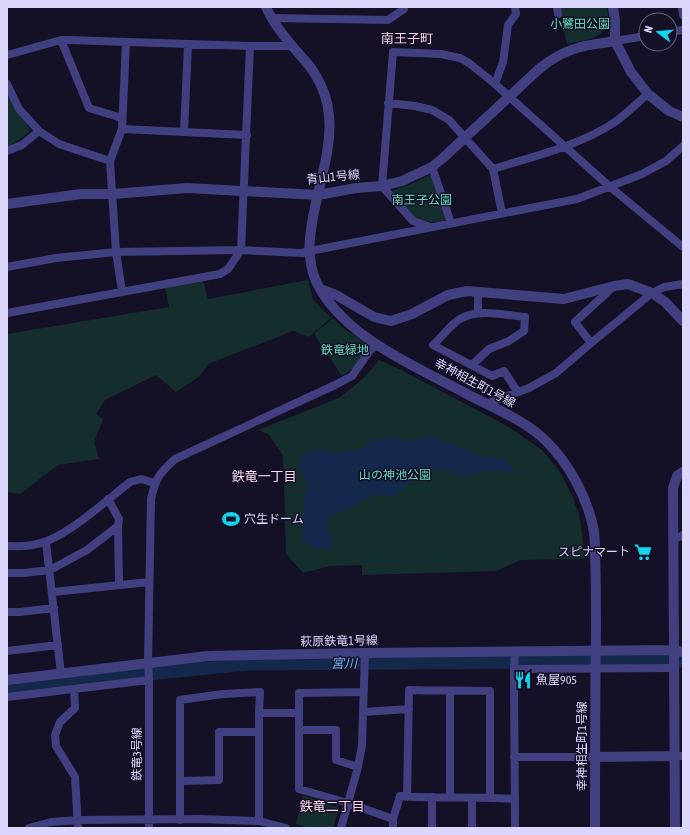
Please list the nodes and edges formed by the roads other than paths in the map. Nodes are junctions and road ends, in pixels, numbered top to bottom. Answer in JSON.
{"nodes":[{"id":1,"x":266,"y":7,"type":"edge"},
{"id":2,"x":404,"y":7,"type":"edge"},
{"id":3,"x":515,"y":7,"type":"edge"},
{"id":4,"x":613,"y":7,"type":"edge"},
{"id":5,"x":682,"y":7,"type":"edge"},
{"id":6,"x":683,"y":15,"type":"edge"},
{"id":7,"x":271,"y":18,"type":"junction"},
{"id":8,"x":638,"y":37,"type":"edge"},
{"id":9,"x":61,"y":40,"type":"junction"},
{"id":10,"x":615,"y":41,"type":"junction"},
{"id":11,"x":126,"y":42,"type":"junction"},
{"id":12,"x":188,"y":44,"type":"junction"},
{"id":13,"x":250,"y":46,"type":"junction"},
{"id":14,"x":293,"y":46,"type":"junction"},
{"id":15,"x":7,"y":55,"type":"edge"},
{"id":16,"x":7,"y":84,"type":"edge"},
{"id":17,"x":495,"y":84,"type":"junction"},
{"id":18,"x":648,"y":94,"type":"junction"},
{"id":19,"x":508,"y":97,"type":"junction"},
{"id":20,"x":388,"y":103,"type":"junction"},
{"id":21,"x":683,"y":117,"type":"edge"},
{"id":22,"x":122,"y":118,"type":"junction"},
{"id":23,"x":122,"y":128,"type":"junction"},
{"id":24,"x":39,"y":131,"type":"junction"},
{"id":25,"x":184,"y":132,"type":"junction"},
{"id":26,"x":247,"y":135,"type":"junction"},
{"id":27,"x":465,"y":137,"type":"junction"},
{"id":28,"x":564,"y":146,"type":"junction"},
{"id":29,"x":683,"y":146,"type":"edge"},
{"id":30,"x":7,"y":151,"type":"edge"},
{"id":31,"x":110,"y":161,"type":"junction"},
{"id":32,"x":432,"y":167,"type":"junction"},
{"id":33,"x":493,"y":169,"type":"junction"},
{"id":34,"x":382,"y":186,"type":"junction"},
{"id":35,"x":609,"y":186,"type":"junction"},
{"id":36,"x":245,"y":190,"type":"junction"},
{"id":37,"x":113,"y":194,"type":"junction"},
{"id":38,"x":318,"y":194,"type":"junction"},
{"id":39,"x":7,"y":204,"type":"edge"},
{"id":40,"x":502,"y":213,"type":"junction"},
{"id":41,"x":451,"y":222,"type":"junction"},
{"id":42,"x":431,"y":227,"type":"junction"},
{"id":43,"x":683,"y":247,"type":"edge"},
{"id":44,"x":241,"y":250,"type":"junction"},
{"id":45,"x":310,"y":250,"type":"junction"},
{"id":46,"x":116,"y":252,"type":"junction"},
{"id":47,"x":7,"y":267,"type":"edge"},
{"id":48,"x":683,"y":284,"type":"edge"},
{"id":49,"x":614,"y":286,"type":"junction"},
{"id":50,"x":319,"y":288,"type":"junction"},
{"id":51,"x":478,"y":291,"type":"junction"},
{"id":52,"x":122,"y":292,"type":"junction"},
{"id":53,"x":652,"y":293,"type":"junction"},
{"id":54,"x":7,"y":313,"type":"edge"},
{"id":55,"x":478,"y":313,"type":"junction"},
{"id":56,"x":683,"y":320,"type":"edge"},
{"id":57,"x":591,"y":343,"type":"junction"},
{"id":58,"x":377,"y":346,"type":"junction"},
{"id":59,"x":472,"y":365,"type":"junction"},
{"id":60,"x":517,"y":391,"type":"junction"},
{"id":61,"x":486,"y":404,"type":"junction"},
{"id":62,"x":683,"y":472,"type":"edge"},
{"id":63,"x":155,"y":483,"type":"junction"},
{"id":64,"x":108,"y":499,"type":"junction"},
{"id":65,"x":118,"y":526,"type":"junction"},
{"id":66,"x":683,"y":535,"type":"edge"},
{"id":67,"x":673,"y":540,"type":"junction"},
{"id":68,"x":46,"y":542,"type":"junction"},
{"id":69,"x":7,"y":546,"type":"edge"},
{"id":70,"x":50,"y":570,"type":"junction"},
{"id":71,"x":7,"y":573,"type":"edge"},
{"id":72,"x":149,"y":582,"type":"junction"},
{"id":73,"x":119,"y":584,"type":"junction"},
{"id":74,"x":53,"y":592,"type":"junction"},
{"id":75,"x":54,"y":608,"type":"junction"},
{"id":76,"x":7,"y":612,"type":"edge"},
{"id":77,"x":58,"y":645,"type":"junction"},
{"id":78,"x":7,"y":651,"type":"edge"},
{"id":79,"x":595,"y":651,"type":"junction"},
{"id":80,"x":678,"y":651,"type":"edge"},
{"id":81,"x":515,"y":654,"type":"junction"},
{"id":82,"x":365,"y":655,"type":"junction"},
{"id":83,"x":148,"y":663,"type":"junction"},
{"id":84,"x":514,"y":667,"type":"junction"},
{"id":85,"x":595,"y":668,"type":"junction"},
{"id":86,"x":674,"y":668,"type":"junction"},
{"id":87,"x":61,"y":674,"type":"junction"},
{"id":88,"x":7,"y":680,"type":"edge"},
{"id":89,"x":149,"y":680,"type":"junction"},
{"id":90,"x":74,"y":689,"type":"junction"},
{"id":91,"x":450,"y":691,"type":"junction"},
{"id":92,"x":363,"y":692,"type":"junction"},
{"id":93,"x":7,"y":696,"type":"edge"},
{"id":94,"x":409,"y":709,"type":"junction"},
{"id":95,"x":363,"y":712,"type":"junction"},
{"id":96,"x":259,"y":713,"type":"junction"},
{"id":97,"x":299,"y":713,"type":"junction"},
{"id":98,"x":299,"y":730,"type":"junction"},
{"id":99,"x":259,"y":732,"type":"junction"},
{"id":100,"x":678,"y":756,"type":"edge"},
{"id":101,"x":514,"y":757,"type":"junction"},
{"id":102,"x":594,"y":757,"type":"junction"},
{"id":103,"x":358,"y":766,"type":"junction"},
{"id":104,"x":180,"y":781,"type":"junction"},
{"id":105,"x":407,"y":797,"type":"junction"},
{"id":106,"x":432,"y":797,"type":"junction"},
{"id":107,"x":450,"y":797,"type":"junction"},
{"id":108,"x":490,"y":797,"type":"junction"},
{"id":109,"x":472,"y":798,"type":"junction"},
{"id":110,"x":515,"y":799,"type":"junction"},
{"id":111,"x":348,"y":803,"type":"junction"},
{"id":112,"x":199,"y":819,"type":"junction"},
{"id":113,"x":393,"y":819,"type":"junction"},
{"id":114,"x":180,"y":820,"type":"junction"},
{"id":115,"x":259,"y":821,"type":"junction"},
{"id":116,"x":78,"y":824,"type":"edge"},
{"id":117,"x":149,"y":824,"type":"edge"},
{"id":118,"x":241,"y":824,"type":"edge"},
{"id":119,"x":29,"y":828,"type":"edge"},
{"id":120,"x":199,"y":828,"type":"edge"},
{"id":121,"x":286,"y":828,"type":"edge"},
{"id":122,"x":341,"y":828,"type":"edge"},
{"id":123,"x":393,"y":828,"type":"edge"},
{"id":124,"x":432,"y":828,"type":"edge"},
{"id":125,"x":472,"y":828,"type":"edge"},
{"id":126,"x":515,"y":828,"type":"edge"},
{"id":127,"x":595,"y":828,"type":"edge"},
{"id":128,"x":675,"y":828,"type":"edge"}],
"edges":[{"from":1,"to":7,"type":"street","name":"幸神相生町1号線"},
{"from":2,"to":7,"type":"street"},
{"from":3,"to":17,"type":"street"},
{"from":4,"to":10,"type":"street"},
{"from":5,"to":6,"type":"street"},
{"from":7,"to":14,"type":"street","name":"幸神相生町1号線"},
{"from":8,"to":10,"type":"street"},
{"from":9,"to":11,"type":"street"},
{"from":9,"to":15,"type":"street"},
{"from":9,"to":22,"type":"street"},
{"from":10,"to":18,"type":"street"},
{"from":10,"to":19,"type":"street","name":"青山1号線"},
{"from":11,"to":12,"type":"street"},
{"from":11,"to":22,"type":"street"},
{"from":12,"to":13,"type":"street"},
{"from":12,"to":25,"type":"street"},
{"from":13,"to":14,"type":"street"},
{"from":13,"to":26,"type":"street"},
{"from":14,"to":38,"type":"street","name":"幸神相生町1号線"},
{"from":16,"to":24,"type":"street"},
{"from":17,"to":19,"type":"street"},
{"from":17,"to":20,"type":"street"},
{"from":18,"to":21,"type":"street"},
{"from":18,"to":28,"type":"street"},
{"from":19,"to":27,"type":"street","name":"青山1号線"},
{"from":19,"to":28,"type":"street"},
{"from":20,"to":27,"type":"street"},
{"from":20,"to":34,"type":"street"},
{"from":22,"to":23,"type":"street"},
{"from":23,"to":25,"type":"street"},
{"from":23,"to":31,"type":"street"},
{"from":24,"to":30,"type":"street"},
{"from":24,"to":31,"type":"street"},
{"from":25,"to":26,"type":"street"},
{"from":26,"to":36,"type":"street"},
{"from":27,"to":32,"type":"street","name":"青山1号線"},
{"from":27,"to":33,"type":"street"},
{"from":28,"to":33,"type":"street"},
{"from":28,"to":35,"type":"street"},
{"from":29,"to":35,"type":"street"},
{"from":31,"to":37,"type":"street"},
{"from":32,"to":34,"type":"street","name":"青山1号線"},
{"from":32,"to":41,"type":"street"},
{"from":33,"to":40,"type":"street"},
{"from":34,"to":38,"type":"street","name":"青山1号線"},
{"from":34,"to":42,"type":"street"},
{"from":35,"to":40,"type":"street"},
{"from":35,"to":43,"type":"street"},
{"from":36,"to":37,"type":"street","name":"青山1号線"},
{"from":36,"to":38,"type":"street","name":"青山1号線"},
{"from":36,"to":44,"type":"street"},
{"from":37,"to":39,"type":"street","name":"青山1号線"},
{"from":37,"to":46,"type":"street"},
{"from":38,"to":45,"type":"street","name":"幸神相生町1号線"},
{"from":40,"to":41,"type":"street"},
{"from":41,"to":42,"type":"street"},
{"from":42,"to":45,"type":"street"},
{"from":44,"to":45,"type":"street"},
{"from":44,"to":46,"type":"street"},
{"from":44,"to":52,"type":"street"},
{"from":45,"to":50,"type":"street","name":"幸神相生町1号線"},
{"from":46,"to":47,"type":"street"},
{"from":46,"to":52,"type":"street"},
{"from":48,"to":53,"type":"street"},
{"from":49,"to":51,"type":"street"},
{"from":49,"to":53,"type":"street"},
{"from":49,"to":57,"type":"street"},
{"from":50,"to":51,"type":"street"},
{"from":50,"to":58,"type":"street","name":"幸神相生町1号線"},
{"from":51,"to":55,"type":"street"},
{"from":52,"to":54,"type":"street"},
{"from":53,"to":56,"type":"street"},
{"from":53,"to":57,"type":"street"},
{"from":55,"to":59,"type":"street"},
{"from":55,"to":59,"type":"street"},
{"from":57,"to":60,"type":"street"},
{"from":58,"to":61,"type":"street","name":"幸神相生町1号線"},
{"from":58,"to":63,"type":"street"},
{"from":59,"to":60,"type":"street"},
{"from":60,"to":61,"type":"street"},
{"from":61,"to":79,"type":"street","name":"幸神相生町1号線"},
{"from":62,"to":67,"type":"street"},
{"from":63,"to":64,"type":"street"},
{"from":63,"to":72,"type":"street","name":"鉄竜3号線"},
{"from":64,"to":65,"type":"street"},
{"from":64,"to":68,"type":"street"},
{"from":65,"to":70,"type":"street"},
{"from":65,"to":73,"type":"street"},
{"from":66,"to":67,"type":"street"},
{"from":67,"to":80,"type":"street"},
{"from":68,"to":69,"type":"street"},
{"from":68,"to":70,"type":"street"},
{"from":70,"to":71,"type":"street"},
{"from":70,"to":74,"type":"street"},
{"from":72,"to":73,"type":"street"},
{"from":72,"to":83,"type":"street","name":"鉄竜3号線"},
{"from":73,"to":74,"type":"street"},
{"from":74,"to":75,"type":"street"},
{"from":75,"to":76,"type":"street"},
{"from":75,"to":77,"type":"street"},
{"from":77,"to":78,"type":"street"},
{"from":77,"to":87,"type":"street"},
{"from":79,"to":80,"type":"street","name":"萩原鉄竜1号線"},
{"from":79,"to":81,"type":"street","name":"萩原鉄竜1号線"},
{"from":79,"to":85,"type":"street","name":"幸神相生町1号線"},
{"from":80,"to":86,"type":"street"},
{"from":81,"to":82,"type":"street","name":"萩原鉄竜1号線"},
{"from":81,"to":84,"type":"street"},
{"from":82,"to":83,"type":"street","name":"萩原鉄竜1号線"},
{"from":82,"to":92,"type":"street"},
{"from":83,"to":87,"type":"street","name":"萩原鉄竜1号線"},
{"from":83,"to":89,"type":"street","name":"鉄竜3号線"},
{"from":84,"to":85,"type":"street"},
{"from":84,"to":101,"type":"street"},
{"from":85,"to":86,"type":"street"},
{"from":85,"to":102,"type":"street","name":"幸神相生町1号線"},
{"from":86,"to":100,"type":"street"},
{"from":87,"to":88,"type":"street","name":"萩原鉄竜1号線"},
{"from":89,"to":90,"type":"street"},
{"from":89,"to":117,"type":"street","name":"鉄竜3号線"},
{"from":90,"to":93,"type":"street"},
{"from":90,"to":116,"type":"street"},
{"from":91,"to":94,"type":"street"},
{"from":91,"to":107,"type":"street"},
{"from":91,"to":108,"type":"street"},
{"from":92,"to":95,"type":"street"},
{"from":92,"to":97,"type":"street"},
{"from":94,"to":95,"type":"street"},
{"from":94,"to":105,"type":"street"},
{"from":95,"to":103,"type":"street"},
{"from":96,"to":97,"type":"street"},
{"from":96,"to":99,"type":"street"},
{"from":96,"to":104,"type":"street"},
{"from":97,"to":98,"type":"street"},
{"from":98,"to":103,"type":"street"},
{"from":98,"to":111,"type":"street"},
{"from":99,"to":104,"type":"street"},
{"from":99,"to":115,"type":"street"},
{"from":100,"to":102,"type":"street"},
{"from":100,"to":128,"type":"street"},
{"from":101,"to":102,"type":"street"},
{"from":101,"to":110,"type":"street"},
{"from":102,"to":127,"type":"street","name":"幸神相生町1号線"},
{"from":103,"to":111,"type":"street"},
{"from":104,"to":114,"type":"street"},
{"from":105,"to":106,"type":"street"},
{"from":105,"to":113,"type":"street"},
{"from":106,"to":107,"type":"street"},
{"from":106,"to":124,"type":"street"},
{"from":107,"to":109,"type":"street"},
{"from":108,"to":109,"type":"street"},
{"from":108,"to":110,"type":"street"},
{"from":109,"to":125,"type":"street"},
{"from":110,"to":126,"type":"street"},
{"from":111,"to":113,"type":"street"},
{"from":111,"to":122,"type":"street"},
{"from":112,"to":114,"type":"street"},
{"from":112,"to":118,"type":"street"},
{"from":112,"to":120,"type":"street"},
{"from":113,"to":123,"type":"street"},
{"from":114,"to":117,"type":"street"},
{"from":115,"to":118,"type":"street"},
{"from":115,"to":121,"type":"street"},
{"from":116,"to":117,"type":"street"},
{"from":116,"to":119,"type":"street"}]}
